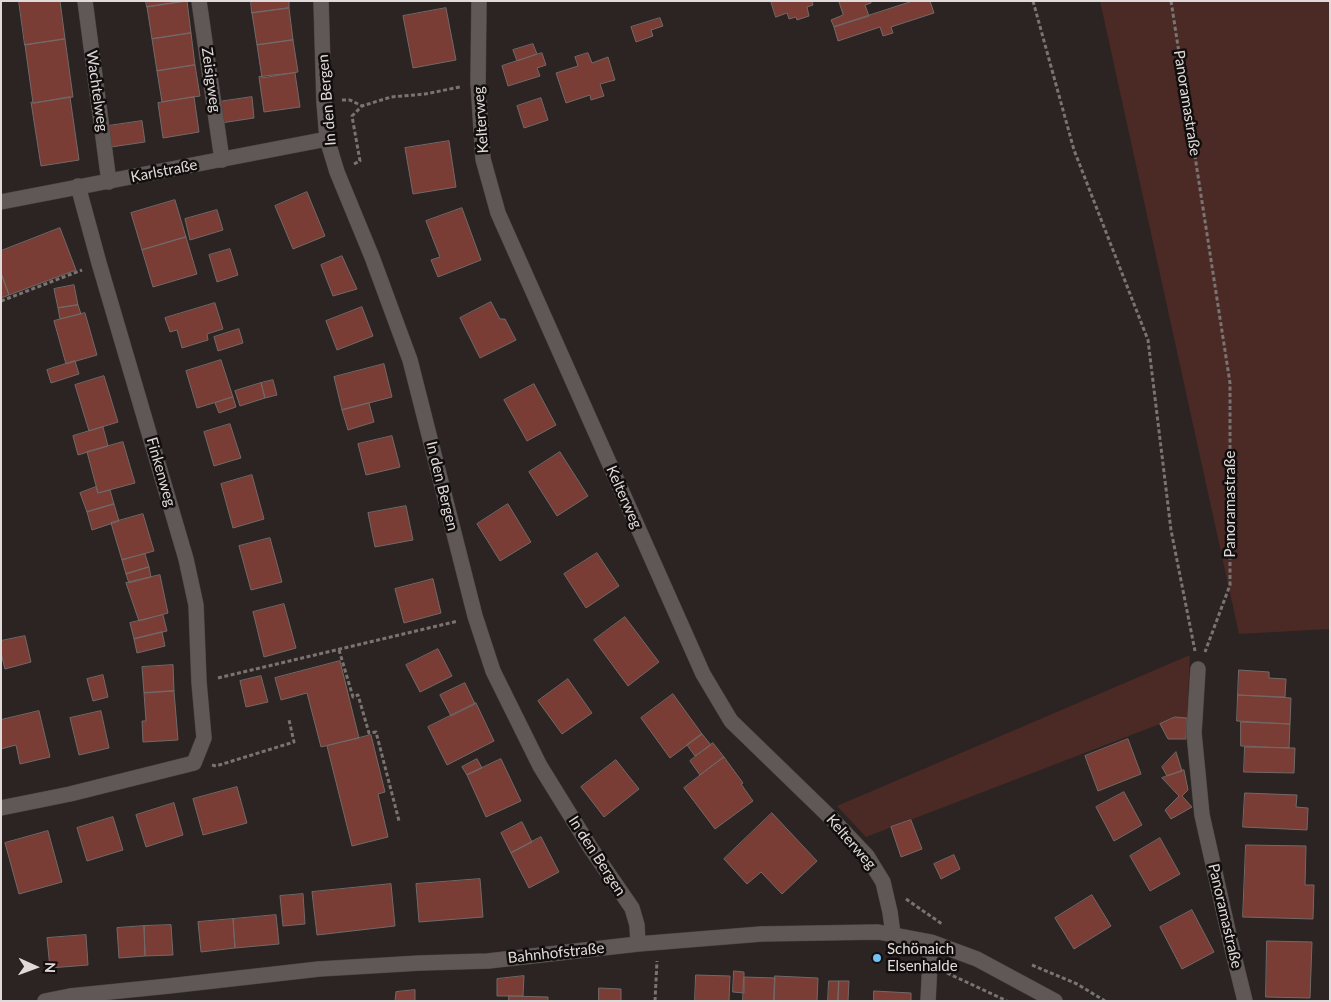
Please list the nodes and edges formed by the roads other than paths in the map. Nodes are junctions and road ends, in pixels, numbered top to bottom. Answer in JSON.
{"nodes":[{"id":1,"x":85,"y":1,"type":"edge"},
{"id":2,"x":199,"y":1,"type":"edge"},
{"id":3,"x":321,"y":1,"type":"edge"},
{"id":4,"x":479,"y":1,"type":"edge"},
{"id":5,"x":327,"y":139,"type":"junction"},
{"id":6,"x":222,"y":160,"type":"junction"},
{"id":7,"x":109,"y":182,"type":"junction"},
{"id":8,"x":78,"y":186,"type":"junction"},
{"id":9,"x":1,"y":202,"type":"edge"},
{"id":10,"x":1198,"y":669,"type":"road end"},
{"id":11,"x":1,"y":808,"type":"edge"},
{"id":12,"x":892,"y":934,"type":"junction"},
{"id":13,"x":931,"y":942,"type":"junction"},
{"id":14,"x":638,"y":944,"type":"junction"},
{"id":15,"x":45,"y":1001,"type":"edge"},
{"id":16,"x":928,"y":1001,"type":"edge"},
{"id":17,"x":1055,"y":1001,"type":"edge"},
{"id":18,"x":1245,"y":1001,"type":"edge"}],
"edges":[{"from":1,"to":7,"type":"street","name":"Wachtelweg"},
{"from":2,"to":6,"type":"street","name":"Zeisigweg"},
{"from":3,"to":5,"type":"street","name":"In den Bergen"},
{"from":4,"to":12,"type":"street","name":"Kelterweg"},
{"from":5,"to":6,"type":"street","name":"Karlstraße"},
{"from":5,"to":14,"type":"street","name":"In den Bergen"},
{"from":6,"to":7,"type":"street","name":"Karlstraße"},
{"from":7,"to":8,"type":"street","name":"Karlstraße"},
{"from":8,"to":9,"type":"street","name":"Karlstraße"},
{"from":8,"to":11,"type":"street","name":"Finkenweg"},
{"from":10,"to":18,"type":"street","name":"Panoramastraße"},
{"from":12,"to":13,"type":"street","name":"Bahnhofstraße"},
{"from":12,"to":14,"type":"street","name":"Bahnhofstraße"},
{"from":13,"to":16,"type":"street"},
{"from":13,"to":17,"type":"street","name":"Bahnhofstraße"},
{"from":14,"to":15,"type":"street","name":"Bahnhofstraße"}]}
